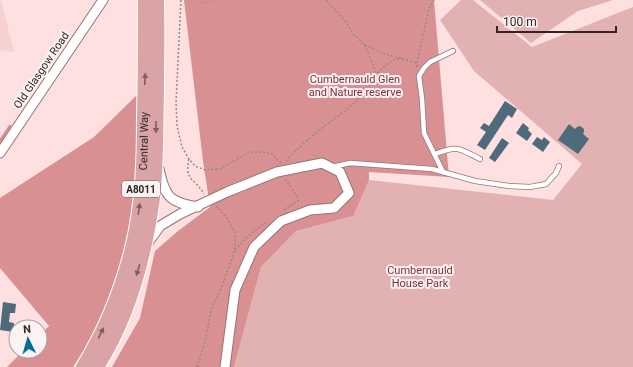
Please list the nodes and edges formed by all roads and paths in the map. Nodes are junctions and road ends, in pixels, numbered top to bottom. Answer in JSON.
{"nodes":[{"id":1,"x":103,"y":0,"type":"edge"},
{"id":2,"x":145,"y":0,"type":"edge"},
{"id":3,"x":157,"y":0,"type":"edge"},
{"id":4,"x":160,"y":0,"type":"edge"},
{"id":5,"x":181,"y":0,"type":"edge"},
{"id":6,"x":326,"y":0,"type":"edge"},
{"id":7,"x":434,"y":0,"type":"edge"},
{"id":8,"x":158,"y":32,"type":"junction"},
{"id":9,"x":365,"y":45,"type":"junction"},
{"id":10,"x":453,"y":51,"type":"dead end"},
{"id":11,"x":402,"y":58,"type":"junction"},
{"id":12,"x":417,"y":63,"type":"junction"},
{"id":13,"x":377,"y":73,"type":"junction"},
{"id":14,"x":419,"y":76,"type":"junction"},
{"id":15,"x":156,"y":152,"type":"junction"},
{"id":16,"x":0,"y":153,"type":"edge"},
{"id":17,"x":435,"y":154,"type":"junction"},
{"id":18,"x":189,"y":159,"type":"junction"},
{"id":19,"x":480,"y":159,"type":"dead end"},
{"id":20,"x":559,"y":166,"type":"dead end"},
{"id":21,"x":330,"y":167,"type":"junction"},
{"id":22,"x":280,"y":171,"type":"junction"},
{"id":23,"x":443,"y":172,"type":"junction"},
{"id":24,"x":297,"y":196,"type":"dead end"},
{"id":25,"x":209,"y":202,"type":"junction"},
{"id":26,"x":198,"y":207,"type":"junction"},
{"id":27,"x":144,"y":249,"type":"junction"},
{"id":28,"x":83,"y":367,"type":"edge"},
{"id":29,"x":97,"y":367,"type":"edge"},
{"id":30,"x":197,"y":367,"type":"edge"},
{"id":31,"x":225,"y":367,"type":"edge"}],
"edges":[{"from":1,"to":16,"type":"street","name":"Old Glasgow Road"},
{"from":28,"to":2,"type":"main road","name":"Central Way","number":"A8011","one_way":true},
{"from":3,"to":8,"type":"main road","name":"Central Way","number":"A8011"},
{"from":4,"to":8,"type":"main road"},
{"from":5,"to":18,"type":"path"},
{"from":6,"to":9,"type":"path"},
{"from":7,"to":12,"type":"path"},
{"from":8,"to":15,"type":"main road","name":"Central Way","number":"A8011","one_way":true},
{"from":9,"to":11,"type":"path"},
{"from":9,"to":13,"type":"path"},
{"from":10,"to":14,"type":"lane"},
{"from":11,"to":12,"type":"path"},
{"from":11,"to":13,"type":"path"},
{"from":12,"to":14,"type":"path"},
{"from":13,"to":18,"type":"path"},
{"from":14,"to":17,"type":"lane"},
{"from":15,"to":26,"type":"street"},
{"from":15,"to":27,"type":"main road","name":"Central Way","number":"A8011"},
{"from":17,"to":19,"type":"lane"},
{"from":17,"to":23,"type":"lane"},
{"from":18,"to":25,"type":"path"},
{"from":20,"to":23,"type":"lane"},
{"from":21,"to":22,"type":"street"},
{"from":21,"to":23,"type":"lane"},
{"from":21,"to":31,"type":"street"},
{"from":22,"to":24,"type":"path"},
{"from":22,"to":25,"type":"street"},
{"from":25,"to":26,"type":"street"},
{"from":25,"to":30,"type":"path"},
{"from":26,"to":27,"type":"street"},
{"from":27,"to":29,"type":"main road","name":"Central Way","number":"A8011","one_way":true}]}
